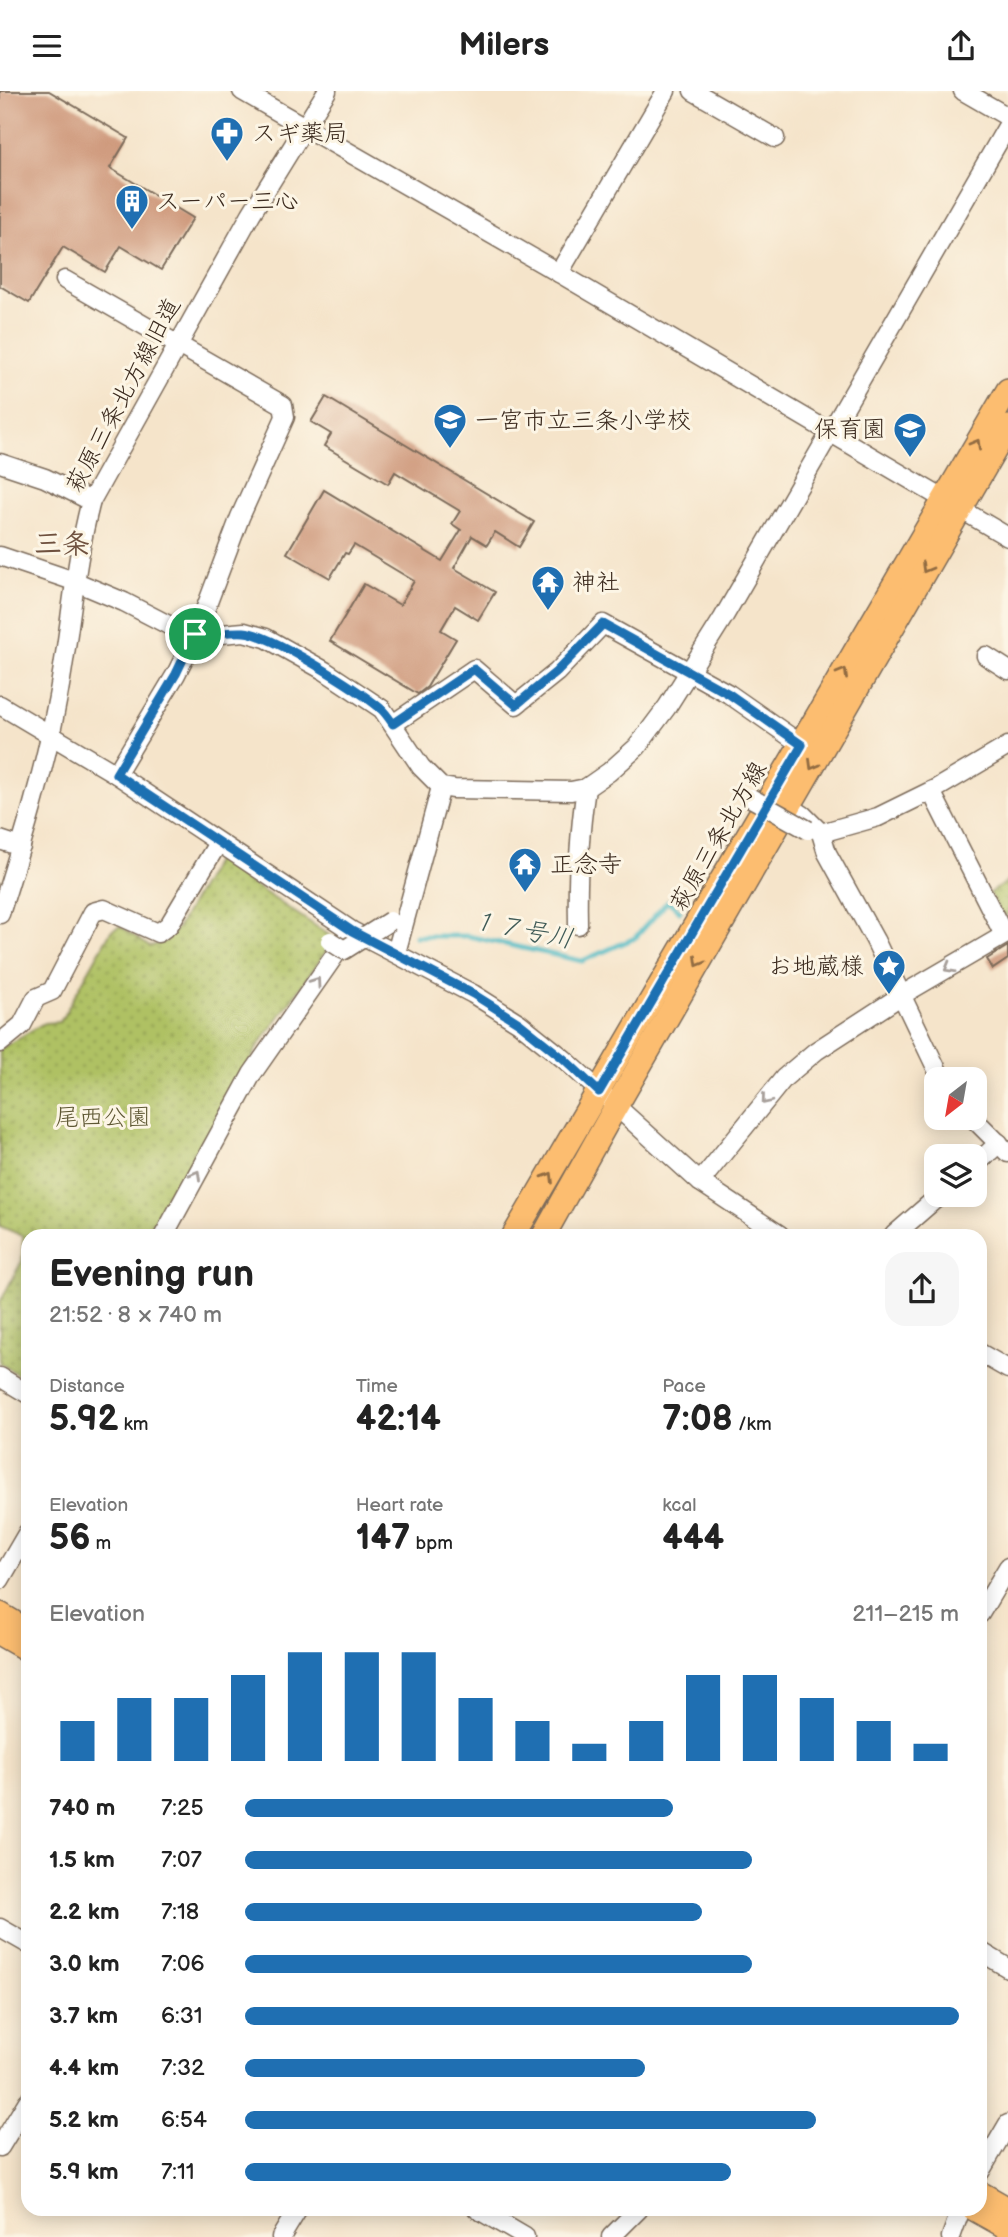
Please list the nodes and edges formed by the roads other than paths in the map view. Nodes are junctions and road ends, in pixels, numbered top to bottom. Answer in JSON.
{"nodes":[{"id":1,"x":242,"y":91,"type":"edge"},
{"id":2,"x":327,"y":91,"type":"edge"},
{"id":3,"x":666,"y":91,"type":"edge"},
{"id":4,"x":693,"y":91,"type":"edge"},
{"id":5,"x":964,"y":91,"type":"edge"},
{"id":6,"x":1008,"y":117,"type":"edge"},
{"id":7,"x":1008,"y":125,"type":"edge"},
{"id":8,"x":304,"y":128,"type":"junction"},
{"id":9,"x":775,"y":138,"type":"dead end"},
{"id":10,"x":559,"y":273,"type":"junction"},
{"id":11,"x":65,"y":281,"type":"dead end"},
{"id":12,"x":176,"y":345,"type":"junction"},
{"id":13,"x":1008,"y":390,"type":"edge"},
{"id":14,"x":1008,"y":426,"type":"edge"},
{"id":15,"x":831,"y":432,"type":"junction"},
{"id":16,"x":0,"y":463,"type":"edge"},
{"id":17,"x":91,"y":501,"type":"junction"},
{"id":18,"x":952,"y":504,"type":"junction"},
{"id":19,"x":1008,"y":537,"type":"edge"},
{"id":20,"x":0,"y":556,"type":"edge"},
{"id":21,"x":74,"y":582,"type":"junction"},
{"id":22,"x":195,"y":634,"type":"junction"},
{"id":23,"x":986,"y":656,"type":"dead end"},
{"id":24,"x":1008,"y":670,"type":"edge"},
{"id":25,"x":690,"y":671,"type":"junction"},
{"id":26,"x":0,"y":705,"type":"edge"},
{"id":27,"x":393,"y":724,"type":"junction"},
{"id":28,"x":50,"y":735,"type":"junction"},
{"id":29,"x":802,"y":745,"type":"junction"},
{"id":30,"x":1006,"y":753,"type":"edge"},
{"id":31,"x":116,"y":774,"type":"junction"},
{"id":32,"x":441,"y":787,"type":"junction"},
{"id":33,"x":586,"y":788,"type":"junction"},
{"id":34,"x":932,"y":791,"type":"junction"},
{"id":35,"x":751,"y":798,"type":"dead end"},
{"id":36,"x":789,"y":806,"type":"junction"},
{"id":37,"x":815,"y":832,"type":"junction"},
{"id":38,"x":0,"y":839,"type":"edge"},
{"id":39,"x":218,"y":843,"type":"junction"},
{"id":40,"x":21,"y":847,"type":"junction"},
{"id":41,"x":0,"y":914,"type":"edge"},
{"id":42,"x":390,"y":921,"type":"dead end"},
{"id":43,"x":578,"y":925,"type":"dead end"},
{"id":44,"x":352,"y":931,"type":"junction"},
{"id":45,"x":1006,"y":934,"type":"edge"},
{"id":46,"x":330,"y":941,"type":"dead end"},
{"id":47,"x":396,"y":953,"type":"junction"},
{"id":48,"x":902,"y":995,"type":"junction"},
{"id":49,"x":0,"y":1043,"type":"edge"},
{"id":50,"x":936,"y":1067,"type":"edge"},
{"id":51,"x":608,"y":1099,"type":"junction"},
{"id":52,"x":986,"y":1131,"type":"edge"},
{"id":53,"x":1004,"y":1148,"type":"edge"},
{"id":54,"x":987,"y":1158,"type":"edge"},
{"id":55,"x":700,"y":1182,"type":"junction"},
{"id":56,"x":926,"y":1207,"type":"edge"},
{"id":57,"x":167,"y":1229,"type":"edge"},
{"id":58,"x":518,"y":1229,"type":"edge"},
{"id":59,"x":547,"y":1229,"type":"edge"},
{"id":60,"x":771,"y":1229,"type":"edge"},
{"id":61,"x":901,"y":1229,"type":"edge"},
{"id":62,"x":987,"y":1357,"type":"edge"},
{"id":63,"x":1008,"y":1369,"type":"edge"},
{"id":64,"x":0,"y":1377,"type":"edge"},
{"id":65,"x":21,"y":1390,"type":"edge"},
{"id":66,"x":21,"y":1544,"type":"edge"},
{"id":67,"x":1008,"y":1567,"type":"edge"},
{"id":68,"x":0,"y":1580,"type":"edge"},
{"id":69,"x":987,"y":1602,"type":"edge"},
{"id":70,"x":0,"y":1614,"type":"edge"},
{"id":71,"x":21,"y":1627,"type":"edge"},
{"id":72,"x":0,"y":1634,"type":"edge"},
{"id":73,"x":21,"y":1646,"type":"edge"},
{"id":74,"x":0,"y":1928,"type":"edge"},
{"id":75,"x":21,"y":1940,"type":"edge"},
{"id":76,"x":987,"y":1955,"type":"edge"},
{"id":77,"x":1008,"y":1968,"type":"edge"},
{"id":78,"x":21,"y":2112,"type":"edge"},
{"id":79,"x":1008,"y":2124,"type":"edge"},
{"id":80,"x":0,"y":2147,"type":"edge"},
{"id":81,"x":987,"y":2160,"type":"edge"},
{"id":82,"x":987,"y":2197,"type":"edge"},
{"id":83,"x":1008,"y":2209,"type":"edge"},
{"id":84,"x":294,"y":2216,"type":"edge"},
{"id":85,"x":489,"y":2216,"type":"edge"},
{"id":86,"x":632,"y":2216,"type":"edge"},
{"id":87,"x":958,"y":2216,"type":"edge"},
{"id":88,"x":987,"y":2216,"type":"edge"},
{"id":89,"x":1008,"y":2228,"type":"edge"},
{"id":90,"x":281,"y":2237,"type":"edge"},
{"id":91,"x":525,"y":2237,"type":"edge"},
{"id":92,"x":611,"y":2237,"type":"edge"},
{"id":93,"x":951,"y":2237,"type":"edge"}],
"edges":[{"from":1,"to":8,"type":"street"},
{"from":2,"to":8,"type":"street","name":"萩原三条北方線旧道"},
{"from":3,"to":10,"type":"street"},
{"from":4,"to":9,"type":"street"},
{"from":5,"to":6,"type":"street"},
{"from":7,"to":15,"type":"street"},
{"from":8,"to":10,"type":"street"},
{"from":8,"to":12,"type":"street","name":"萩原三条北方線旧道"},
{"from":10,"to":15,"type":"street"},
{"from":11,"to":12,"type":"street"},
{"from":12,"to":17,"type":"street","name":"萩原三条北方線旧道"},
{"from":12,"to":22,"type":"street"},
{"from":18,"to":13,"type":"main road","name":"萩原三条北方線","one_way":true},
{"from":14,"to":18,"type":"main road","name":"萩原三条北方線"},
{"from":15,"to":18,"type":"street"},
{"from":15,"to":25,"type":"street"},
{"from":16,"to":17,"type":"street"},
{"from":17,"to":21,"type":"street","name":"萩原三条北方線旧道"},
{"from":18,"to":19,"type":"street"},
{"from":29,"to":18,"type":"main road","name":"萩原三条北方線","one_way":true},
{"from":18,"to":36,"type":"main road","name":"萩原三条北方線","one_way":true},
{"from":20,"to":21,"type":"street"},
{"from":21,"to":22,"type":"street"},
{"from":21,"to":28,"type":"street","name":"萩原三条北方線旧道"},
{"from":22,"to":27,"type":"street"},
{"from":22,"to":31,"type":"street"},
{"from":23,"to":24,"type":"street"},
{"from":25,"to":27,"type":"street"},
{"from":25,"to":29,"type":"street"},
{"from":25,"to":33,"type":"street"},
{"from":26,"to":28,"type":"street"},
{"from":27,"to":32,"type":"street"},
{"from":28,"to":31,"type":"street"},
{"from":28,"to":40,"type":"street","name":"萩原三条北方線旧道"},
{"from":29,"to":51,"type":"main road","name":"萩原三条北方線"},
{"from":30,"to":34,"type":"street"},
{"from":31,"to":39,"type":"street"},
{"from":32,"to":33,"type":"street"},
{"from":32,"to":47,"type":"street"},
{"from":33,"to":43,"type":"street"},
{"from":34,"to":37,"type":"street"},
{"from":34,"to":45,"type":"street"},
{"from":35,"to":37,"type":"street","bridge":true},
{"from":36,"to":37,"type":"street"},
{"from":36,"to":51,"type":"main road","name":"萩原三条北方線","one_way":true},
{"from":37,"to":48,"type":"street"},
{"from":38,"to":40,"type":"street"},
{"from":39,"to":44,"type":"street"},
{"from":39,"to":49,"type":"street"},
{"from":40,"to":41,"type":"street","name":"萩原三条北方線旧道"},
{"from":42,"to":46,"type":"street","bridge":true},
{"from":44,"to":47,"type":"street"},
{"from":57,"to":44,"type":"street","one_way":true},
{"from":45,"to":48,"type":"street","one_way":true},
{"from":47,"to":51,"type":"street"},
{"from":48,"to":50,"type":"street"},
{"from":48,"to":55,"type":"street","one_way":true},
{"from":51,"to":55,"type":"street"},
{"from":58,"to":51,"type":"main road","name":"萩原三条北方線","one_way":true},
{"from":51,"to":59,"type":"main road","name":"萩原三条北方線"},
{"from":52,"to":53,"type":"street"},
{"from":53,"to":54,"type":"street"},
{"from":55,"to":60,"type":"street"},
{"from":56,"to":61,"type":"street"},
{"from":62,"to":63,"type":"street"},
{"from":64,"to":65,"type":"street"},
{"from":66,"to":68,"type":"street"},
{"from":67,"to":69,"type":"street"},
{"from":70,"to":71,"type":"main road"},
{"from":72,"to":73,"type":"main road"},
{"from":74,"to":75,"type":"street"},
{"from":76,"to":77,"type":"street"},
{"from":78,"to":80,"type":"street"},
{"from":79,"to":81,"type":"street"},
{"from":82,"to":83,"type":"main road"},
{"from":84,"to":90,"type":"street"},
{"from":85,"to":91,"type":"street"},
{"from":86,"to":92,"type":"street"},
{"from":87,"to":93,"type":"street"},
{"from":88,"to":89,"type":"main road"}]}
